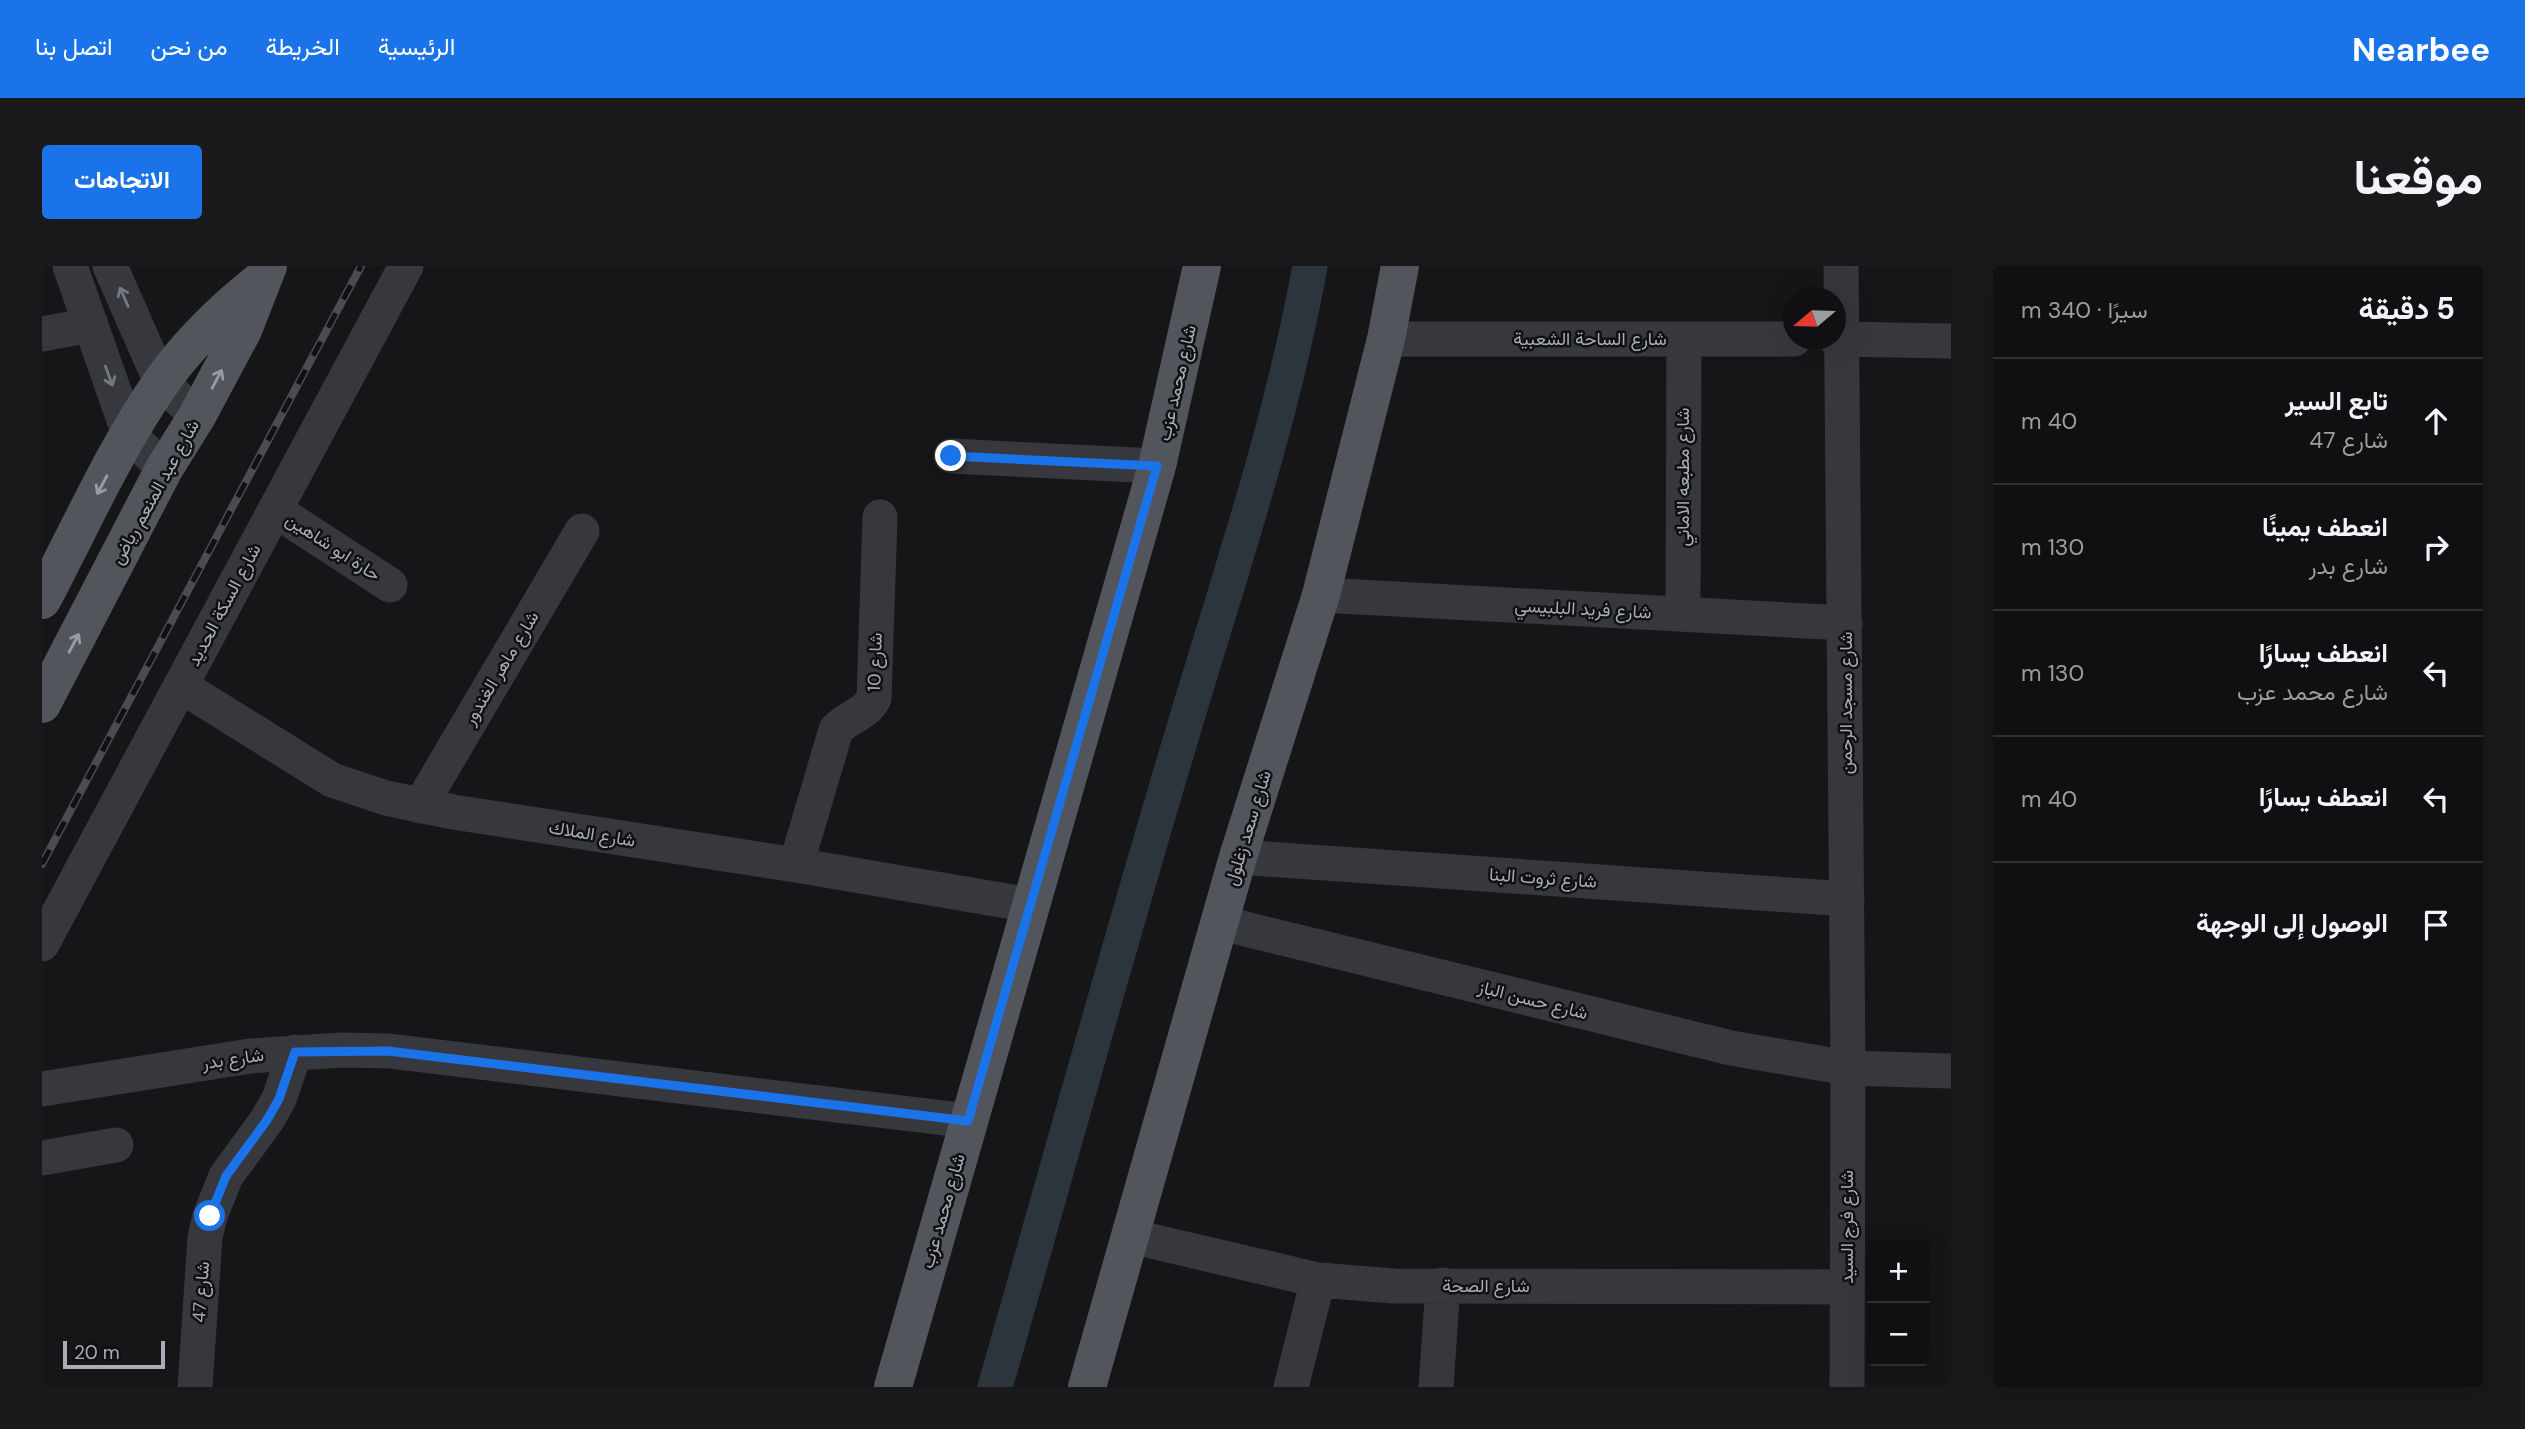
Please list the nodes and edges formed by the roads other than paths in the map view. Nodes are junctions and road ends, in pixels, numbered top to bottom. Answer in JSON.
{"nodes":[{"id":1,"x":69,"y":266,"type":"edge"},
{"id":2,"x":110,"y":266,"type":"edge"},
{"id":3,"x":406,"y":266,"type":"edge"},
{"id":4,"x":1202,"y":266,"type":"edge"},
{"id":5,"x":1400,"y":266,"type":"edge"},
{"id":6,"x":1841,"y":266,"type":"edge"},
{"id":7,"x":265,"y":272,"type":"edge"},
{"id":8,"x":1840,"y":287,"type":"edge"},
{"id":9,"x":91,"y":325,"type":"junction"},
{"id":10,"x":42,"y":334,"type":"edge"},
{"id":11,"x":1386,"y":339,"type":"junction"},
{"id":12,"x":1684,"y":339,"type":"junction"},
{"id":13,"x":1783,"y":339,"type":"edge"},
{"id":14,"x":1846,"y":339,"type":"edge"},
{"id":15,"x":1951,"y":341,"type":"edge"},
{"id":16,"x":1839,"y":350,"type":"edge"},
{"id":17,"x":161,"y":382,"type":"junction"},
{"id":18,"x":197,"y":416,"type":"junction"},
{"id":19,"x":129,"y":434,"type":"junction"},
{"id":20,"x":951,"y":456,"type":"dead end"},
{"id":21,"x":1157,"y":466,"type":"junction"},
{"id":22,"x":164,"y":468,"type":"junction"},
{"id":23,"x":275,"y":510,"type":"junction"},
{"id":24,"x":880,"y":517,"type":"dead end"},
{"id":25,"x":582,"y":531,"type":"dead end"},
{"id":26,"x":390,"y":585,"type":"dead end"},
{"id":27,"x":1321,"y":595,"type":"junction"},
{"id":28,"x":42,"y":600,"type":"edge"},
{"id":29,"x":1683,"y":614,"type":"junction"},
{"id":30,"x":1845,"y":623,"type":"junction"},
{"id":31,"x":181,"y":686,"type":"junction"},
{"id":32,"x":42,"y":704,"type":"edge"},
{"id":33,"x":420,"y":806,"type":"junction"},
{"id":34,"x":1238,"y":857,"type":"junction"},
{"id":35,"x":796,"y":866,"type":"junction"},
{"id":36,"x":1847,"y":899,"type":"junction"},
{"id":37,"x":1030,"y":905,"type":"junction"},
{"id":38,"x":1220,"y":923,"type":"junction"},
{"id":39,"x":42,"y":944,"type":"edge"},
{"id":40,"x":295,"y":1052,"type":"junction"},
{"id":41,"x":1848,"y":1068,"type":"junction"},
{"id":42,"x":1951,"y":1071,"type":"edge"},
{"id":43,"x":42,"y":1089,"type":"edge"},
{"id":44,"x":968,"y":1121,"type":"junction"},
{"id":45,"x":116,"y":1145,"type":"dead end"},
{"id":46,"x":42,"y":1158,"type":"edge"},
{"id":47,"x":1130,"y":1236,"type":"junction"},
{"id":48,"x":1318,"y":1280,"type":"junction"},
{"id":49,"x":1443,"y":1286,"type":"junction"},
{"id":50,"x":1847,"y":1287,"type":"junction"},
{"id":51,"x":195,"y":1387,"type":"edge"},
{"id":52,"x":893,"y":1387,"type":"edge"},
{"id":53,"x":1087,"y":1387,"type":"edge"},
{"id":54,"x":1291,"y":1387,"type":"edge"},
{"id":55,"x":1436,"y":1387,"type":"edge"},
{"id":56,"x":1847,"y":1387,"type":"edge"}],
"edges":[{"from":1,"to":9,"type":"street"},
{"from":17,"to":2,"type":"street","one_way":true},
{"from":3,"to":23,"type":"street","name":"شارع السكة الحديد"},
{"from":4,"to":21,"type":"main road","name":"شارع محمد عزب"},
{"from":5,"to":11,"type":"main road","name":"شارع سعد زغلول"},
{"from":6,"to":8,"type":"street","name":"شارع مسجد الرحمن"},
{"from":7,"to":17,"type":"main road","name":"شارع عبد المنعم رياض"},
{"from":18,"to":7,"type":"main road","name":"شارع عبد المنعم رياض","one_way":true},
{"from":9,"to":10,"type":"street"},
{"from":9,"to":19,"type":"street","one_way":true},
{"from":11,"to":12,"type":"street","name":"شارع الساحة الشعبية"},
{"from":11,"to":27,"type":"main road","name":"شارع سعد زغلول"},
{"from":12,"to":13,"type":"street","name":"شارع الساحة الشعبية"},
{"from":12,"to":29,"type":"street","name":"شارع مطبعه الاماني"},
{"from":14,"to":15,"type":"street"},
{"from":16,"to":30,"type":"street","name":"شارع مسجد الرحمن"},
{"from":17,"to":18,"type":"street"},
{"from":17,"to":19,"type":"main road","name":"شارع عبد المنعم رياض"},
{"from":18,"to":22,"type":"main road","name":"شارع عبد المنعم رياض"},
{"from":19,"to":22,"type":"street"},
{"from":19,"to":28,"type":"main road","name":"شارع عبد المنعم رياض","one_way":true},
{"from":20,"to":21,"type":"street"},
{"from":21,"to":37,"type":"main road","name":"شارع محمد عزب"},
{"from":32,"to":22,"type":"main road","name":"شارع عبد المنعم رياض","one_way":true},
{"from":23,"to":26,"type":"street","name":"حارة ابو شاهين"},
{"from":23,"to":31,"type":"street","name":"شارع السكة الحديد"},
{"from":24,"to":35,"type":"street","name":"شارع 10"},
{"from":25,"to":33,"type":"street","name":"شارع ماهر الغندور"},
{"from":27,"to":29,"type":"street","name":"شارع فريد البلبيسي"},
{"from":27,"to":34,"type":"main road","name":"شارع سعد زغلول"},
{"from":29,"to":30,"type":"street","name":"شارع فريد البلبيسي"},
{"from":30,"to":36,"type":"street","name":"شارع مسجد الرحمن"},
{"from":31,"to":33,"type":"street","name":"شارع الملاك"},
{"from":31,"to":39,"type":"street","name":"شارع السكة الحديد"},
{"from":33,"to":35,"type":"street","name":"شارع الملاك"},
{"from":34,"to":36,"type":"street","name":"شارع ثروت البنا"},
{"from":34,"to":38,"type":"main road","name":"شارع سعد زغلول"},
{"from":35,"to":37,"type":"street","name":"شارع الملاك"},
{"from":36,"to":41,"type":"street","name":"شارع مسجد الرحمن"},
{"from":37,"to":44,"type":"main road","name":"شارع محمد عزب"},
{"from":38,"to":41,"type":"street","name":"شارع حسن الباز"},
{"from":38,"to":47,"type":"main road","name":"شارع سعد زغلول"},
{"from":40,"to":43,"type":"street","name":"شارع بدر"},
{"from":40,"to":44,"type":"street","name":"شارع بدر"},
{"from":40,"to":51,"type":"street","name":"شارع 47"},
{"from":41,"to":42,"type":"street","name":"شارع حسن الباز"},
{"from":41,"to":50,"type":"street","name":"شارع فرج السيد"},
{"from":44,"to":52,"type":"main road","name":"شارع محمد عزب"},
{"from":45,"to":46,"type":"street"},
{"from":47,"to":48,"type":"street","name":"شارع الصحة"},
{"from":47,"to":53,"type":"main road","name":"شارع سعد زغلول"},
{"from":48,"to":49,"type":"street","name":"شارع الصحة"},
{"from":48,"to":54,"type":"street"},
{"from":49,"to":50,"type":"street","name":"شارع الصحة"},
{"from":49,"to":55,"type":"street"},
{"from":50,"to":56,"type":"street","name":"شارع فرج السيد"}]}
